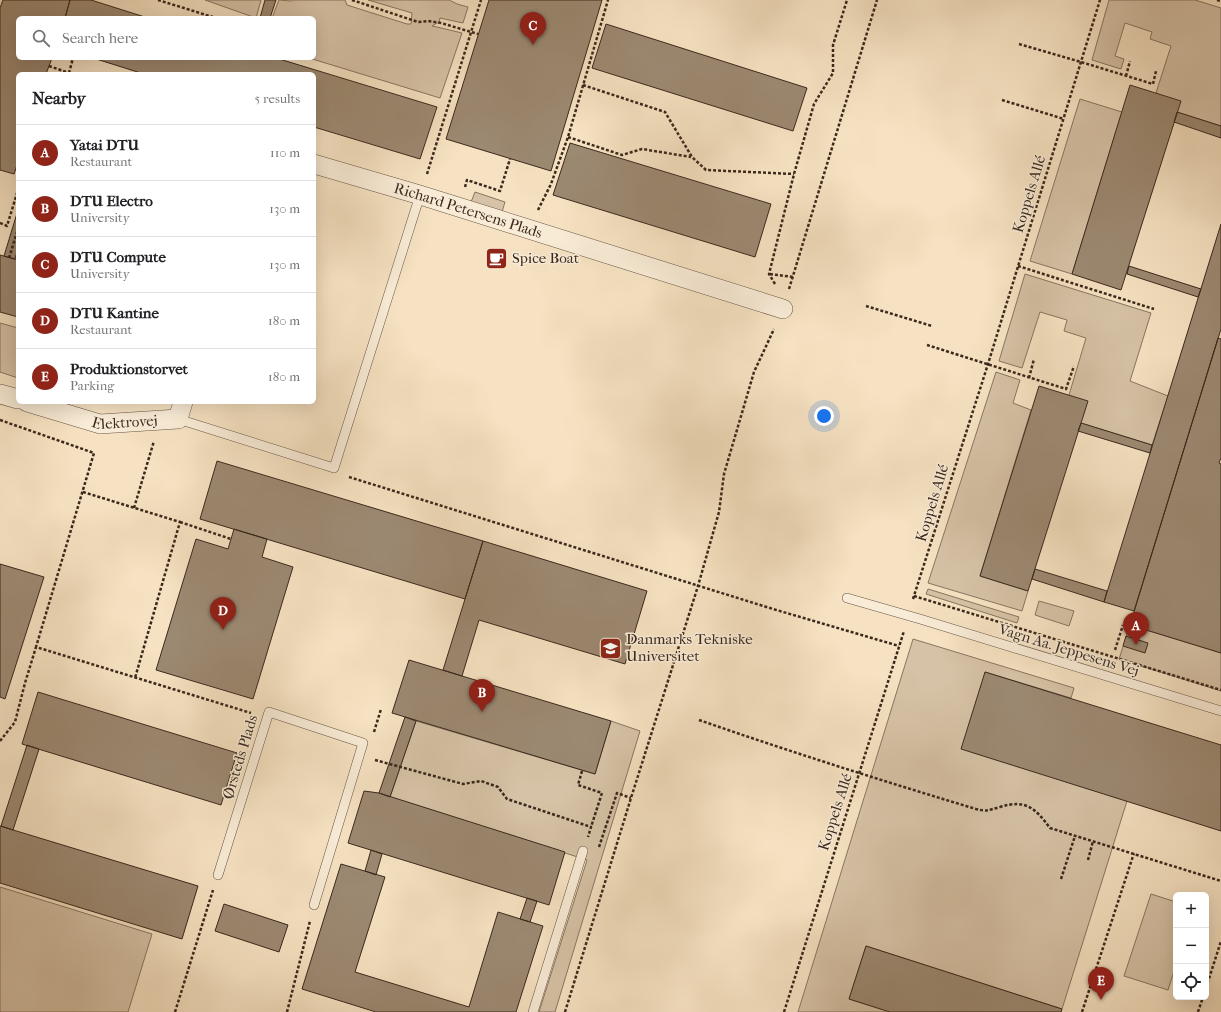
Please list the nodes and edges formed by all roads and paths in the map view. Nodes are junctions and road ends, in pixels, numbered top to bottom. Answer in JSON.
{"nodes":[{"id":1,"x":158,"y":0,"type":"edge"},
{"id":2,"x":352,"y":0,"type":"edge"},
{"id":3,"x":481,"y":0,"type":"edge"},
{"id":4,"x":608,"y":0,"type":"edge"},
{"id":5,"x":847,"y":0,"type":"edge"},
{"id":6,"x":877,"y":0,"type":"edge"},
{"id":7,"x":1100,"y":0,"type":"edge"},
{"id":8,"x":1217,"y":0,"type":"edge"},
{"id":9,"x":1221,"y":1,"type":"edge"},
{"id":10,"x":210,"y":16,"type":"edge"},
{"id":11,"x":471,"y":32,"type":"junction"},
{"id":12,"x":478,"y":34,"type":"dead end"},
{"id":13,"x":1019,"y":44,"type":"dead end"},
{"id":14,"x":72,"y":60,"type":"edge"},
{"id":15,"x":1130,"y":61,"type":"dead end"},
{"id":16,"x":1081,"y":62,"type":"junction"},
{"id":17,"x":49,"y":66,"type":"dead end"},
{"id":18,"x":1156,"y":71,"type":"dead end"},
{"id":19,"x":65,"y":72,"type":"edge"},
{"id":20,"x":68,"y":72,"type":"edge"},
{"id":21,"x":1126,"y":76,"type":"junction"},
{"id":22,"x":583,"y":85,"type":"junction"},
{"id":23,"x":1002,"y":100,"type":"dead end"},
{"id":24,"x":1064,"y":119,"type":"junction"},
{"id":25,"x":568,"y":137,"type":"junction"},
{"id":26,"x":692,"y":157,"type":"junction"},
{"id":27,"x":510,"y":159,"type":"dead end"},
{"id":28,"x":316,"y":165,"type":"edge"},
{"id":29,"x":794,"y":174,"type":"junction"},
{"id":30,"x":420,"y":196,"type":"junction"},
{"id":31,"x":16,"y":197,"type":"edge"},
{"id":32,"x":458,"y":208,"type":"junction"},
{"id":33,"x":0,"y":223,"type":"edge"},
{"id":34,"x":528,"y":230,"type":"junction"},
{"id":35,"x":16,"y":235,"type":"edge"},
{"id":36,"x":9,"y":258,"type":"dead end"},
{"id":37,"x":1018,"y":266,"type":"junction"},
{"id":38,"x":769,"y":274,"type":"junction"},
{"id":39,"x":793,"y":277,"type":"junction"},
{"id":40,"x":866,"y":306,"type":"dead end"},
{"id":41,"x":777,"y":307,"type":"junction"},
{"id":42,"x":1154,"y":309,"type":"dead end"},
{"id":43,"x":932,"y":326,"type":"dead end"},
{"id":44,"x":927,"y":345,"type":"dead end"},
{"id":45,"x":1034,"y":359,"type":"dead end"},
{"id":46,"x":988,"y":364,"type":"junction"},
{"id":47,"x":1074,"y":366,"type":"dead end"},
{"id":48,"x":1029,"y":378,"type":"junction"},
{"id":49,"x":0,"y":394,"type":"edge"},
{"id":50,"x":16,"y":398,"type":"edge"},
{"id":51,"x":34,"y":404,"type":"edge"},
{"id":52,"x":180,"y":410,"type":"edge"},
{"id":53,"x":0,"y":420,"type":"edge"},
{"id":54,"x":147,"y":463,"type":"dead end"},
{"id":55,"x":334,"y":468,"type":"junction"},
{"id":56,"x":83,"y":492,"type":"junction"},
{"id":57,"x":134,"y":508,"type":"junction"},
{"id":58,"x":180,"y":522,"type":"junction"},
{"id":59,"x":231,"y":539,"type":"dead end"},
{"id":60,"x":698,"y":586,"type":"junction"},
{"id":61,"x":914,"y":596,"type":"junction"},
{"id":62,"x":847,"y":598,"type":"dead end"},
{"id":63,"x":908,"y":616,"type":"junction"},
{"id":64,"x":1123,"y":625,"type":"dead end"},
{"id":65,"x":899,"y":646,"type":"junction"},
{"id":66,"x":36,"y":647,"type":"junction"},
{"id":67,"x":1115,"y":650,"type":"dead end"},
{"id":68,"x":135,"y":678,"type":"junction"},
{"id":69,"x":1221,"y":690,"type":"edge"},
{"id":70,"x":381,"y":709,"type":"dead end"},
{"id":71,"x":1221,"y":711,"type":"edge"},
{"id":72,"x":267,"y":718,"type":"junction"},
{"id":73,"x":699,"y":720,"type":"dead end"},
{"id":74,"x":0,"y":741,"type":"edge"},
{"id":75,"x":363,"y":743,"type":"junction"},
{"id":76,"x":360,"y":755,"type":"junction"},
{"id":77,"x":582,"y":771,"type":"dead end"},
{"id":78,"x":859,"y":774,"type":"junction"},
{"id":79,"x":631,"y":798,"type":"junction"},
{"id":80,"x":591,"y":827,"type":"junction"},
{"id":81,"x":1075,"y":836,"type":"junction"},
{"id":82,"x":1093,"y":841,"type":"junction"},
{"id":83,"x":583,"y":851,"type":"junction"},
{"id":84,"x":1134,"y":853,"type":"junction"},
{"id":85,"x":1088,"y":860,"type":"dead end"},
{"id":86,"x":218,"y":875,"type":"joint"},
{"id":87,"x":1061,"y":879,"type":"dead end"},
{"id":88,"x":1221,"y":881,"type":"edge"},
{"id":89,"x":314,"y":905,"type":"joint"},
{"id":90,"x":1221,"y":941,"type":"edge"},
{"id":91,"x":1209,"y":979,"type":"edge"},
{"id":92,"x":1202,"y":1000,"type":"edge"},
{"id":93,"x":175,"y":1012,"type":"edge"},
{"id":94,"x":287,"y":1012,"type":"edge"},
{"id":95,"x":533,"y":1012,"type":"edge"},
{"id":96,"x":565,"y":1012,"type":"edge"},
{"id":97,"x":784,"y":1012,"type":"edge"},
{"id":98,"x":1082,"y":1012,"type":"edge"},
{"id":99,"x":1198,"y":1012,"type":"edge"}],
"edges":[{"from":1,"to":10,"type":"path"},
{"from":2,"to":11,"type":"path"},
{"from":3,"to":11,"type":"path"},
{"from":4,"to":22,"type":"path"},
{"from":5,"to":29,"type":"path"},
{"from":6,"to":39,"type":"path"},
{"from":7,"to":16,"type":"path","name":"Koppels Allé"},
{"from":8,"to":9,"type":"path"},
{"from":11,"to":12,"type":"path"},
{"from":11,"to":30,"type":"path"},
{"from":13,"to":16,"type":"path"},
{"from":14,"to":20,"type":"path"},
{"from":15,"to":21,"type":"path"},
{"from":16,"to":21,"type":"path"},
{"from":16,"to":24,"type":"path","name":"Koppels Allé"},
{"from":17,"to":19,"type":"path"},
{"from":18,"to":21,"type":"path"},
{"from":22,"to":25,"type":"path"},
{"from":22,"to":26,"type":"path"},
{"from":23,"to":24,"type":"path"},
{"from":24,"to":37,"type":"path","name":"Koppels Allé"},
{"from":25,"to":26,"type":"path"},
{"from":25,"to":34,"type":"path"},
{"from":26,"to":29,"type":"path"},
{"from":27,"to":32,"type":"path"},
{"from":28,"to":30,"type":"street","name":"Richard Petersens Plads"},
{"from":29,"to":38,"type":"path"},
{"from":30,"to":32,"type":"street","name":"Richard Petersens Plads"},
{"from":30,"to":55,"type":"lane"},
{"from":31,"to":33,"type":"path"},
{"from":32,"to":34,"type":"street","name":"Richard Petersens Plads"},
{"from":34,"to":41,"type":"street","name":"Richard Petersens Plads"},
{"from":35,"to":36,"type":"path"},
{"from":37,"to":42,"type":"path"},
{"from":37,"to":46,"type":"path","name":"Koppels Allé"},
{"from":38,"to":39,"type":"path"},
{"from":38,"to":41,"type":"path"},
{"from":39,"to":41,"type":"path"},
{"from":40,"to":43,"type":"path"},
{"from":41,"to":60,"type":"path"},
{"from":44,"to":46,"type":"path"},
{"from":45,"to":48,"type":"path"},
{"from":46,"to":48,"type":"path"},
{"from":46,"to":61,"type":"path","name":"Koppels Allé"},
{"from":47,"to":48,"type":"path"},
{"from":49,"to":50,"type":"street"},
{"from":51,"to":52,"type":"street","name":"Elektrovej"},
{"from":52,"to":55,"type":"lane"},
{"from":53,"to":56,"type":"path"},
{"from":54,"to":57,"type":"path"},
{"from":55,"to":60,"type":"path"},
{"from":56,"to":57,"type":"path"},
{"from":56,"to":66,"type":"path"},
{"from":57,"to":58,"type":"path"},
{"from":58,"to":59,"type":"path"},
{"from":58,"to":68,"type":"path"},
{"from":60,"to":65,"type":"path"},
{"from":60,"to":79,"type":"path"},
{"from":61,"to":63,"type":"path","name":"Koppels Allé"},
{"from":61,"to":69,"type":"path"},
{"from":62,"to":63,"type":"lane","name":"Vagn Aa. Jeppesens Vej"},
{"from":63,"to":65,"type":"path","name":"Koppels Allé"},
{"from":63,"to":71,"type":"lane","name":"Vagn Aa. Jeppesens Vej"},
{"from":64,"to":67,"type":"path"},
{"from":65,"to":78,"type":"path","name":"Koppels Allé"},
{"from":66,"to":68,"type":"path"},
{"from":66,"to":74,"type":"path"},
{"from":68,"to":72,"type":"path"},
{"from":70,"to":75,"type":"path"},
{"from":72,"to":75,"type":"lane","name":"Ørsteds Plads"},
{"from":72,"to":86,"type":"lane","name":"Ørsteds Plads"},
{"from":73,"to":78,"type":"path"},
{"from":75,"to":76,"type":"lane"},
{"from":76,"to":80,"type":"path"},
{"from":76,"to":89,"type":"lane"},
{"from":77,"to":80,"type":"path"},
{"from":78,"to":81,"type":"path"},
{"from":78,"to":97,"type":"path","name":"Koppels Allé"},
{"from":79,"to":83,"type":"path"},
{"from":79,"to":96,"type":"path"},
{"from":80,"to":83,"type":"path"},
{"from":81,"to":82,"type":"path"},
{"from":81,"to":87,"type":"path"},
{"from":82,"to":84,"type":"path"},
{"from":82,"to":85,"type":"path"},
{"from":83,"to":95,"type":"lane"},
{"from":84,"to":88,"type":"path"},
{"from":84,"to":98,"type":"path"},
{"from":86,"to":93,"type":"path"},
{"from":89,"to":94,"type":"path"},
{"from":90,"to":91,"type":"path"},
{"from":92,"to":99,"type":"path"}]}
